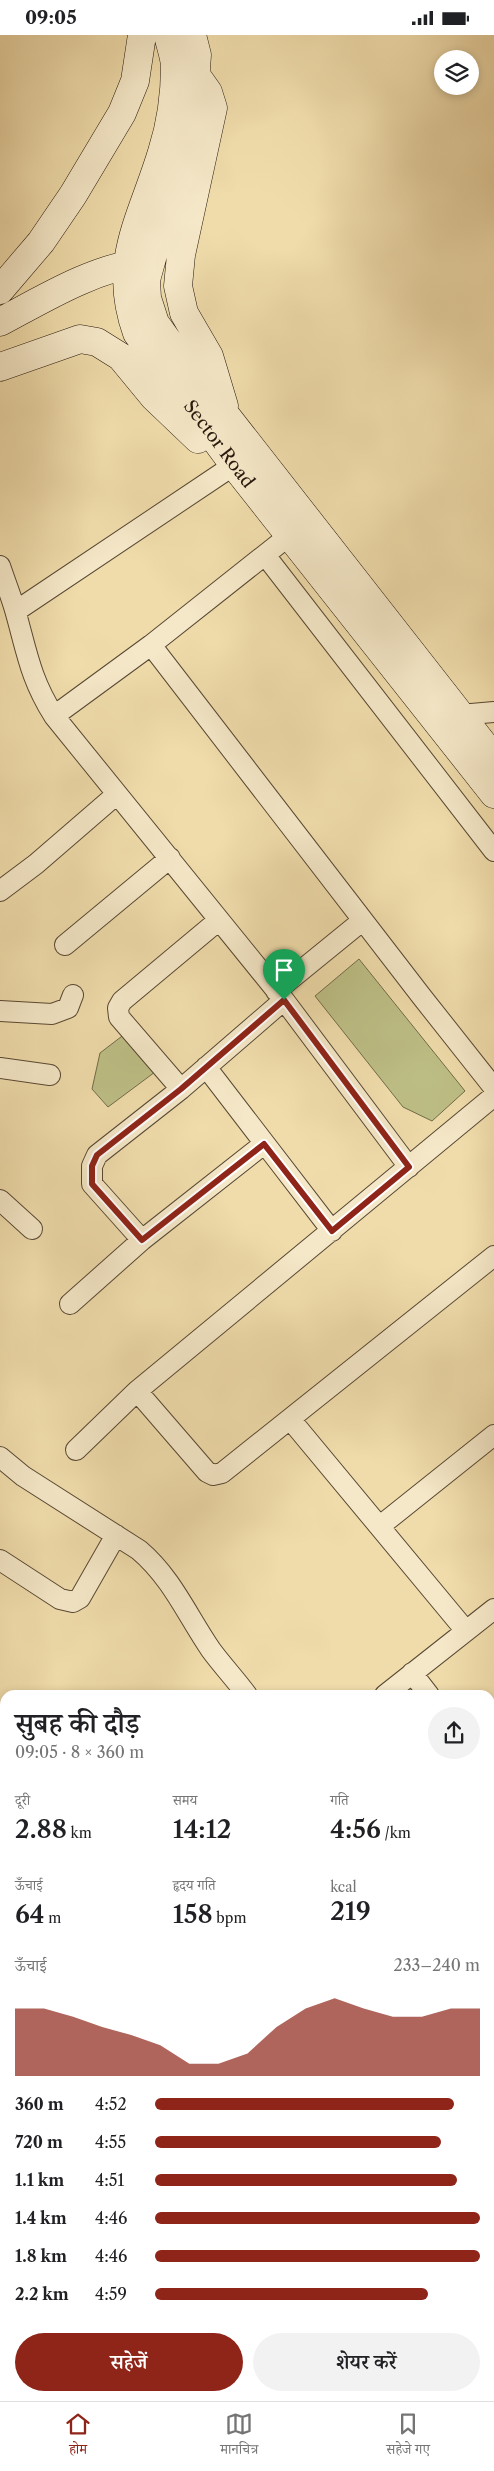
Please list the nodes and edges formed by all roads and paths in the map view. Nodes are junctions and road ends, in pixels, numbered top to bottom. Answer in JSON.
{"nodes":[{"id":1,"x":142,"y":35,"type":"edge"},
{"id":2,"x":168,"y":35,"type":"edge"},
{"id":3,"x":192,"y":35,"type":"edge"},
{"id":4,"x":196,"y":75,"type":"junction"},
{"id":5,"x":137,"y":272,"type":"junction"},
{"id":6,"x":0,"y":290,"type":"edge"},
{"id":7,"x":0,"y":321,"type":"edge"},
{"id":8,"x":0,"y":337,"type":"edge"},
{"id":9,"x":0,"y":367,"type":"edge"},
{"id":10,"x":225,"y":415,"type":"junction"},
{"id":11,"x":228,"y":457,"type":"junction"},
{"id":12,"x":299,"y":528,"type":"junction"},
{"id":13,"x":265,"y":555,"type":"junction"},
{"id":14,"x":0,"y":566,"type":"edge"},
{"id":15,"x":16,"y":611,"type":"junction"},
{"id":16,"x":151,"y":645,"type":"junction"},
{"id":17,"x":494,"y":712,"type":"edge"},
{"id":18,"x":460,"y":715,"type":"junction"},
{"id":19,"x":54,"y":716,"type":"junction"},
{"id":20,"x":494,"y":758,"type":"edge"},
{"id":21,"x":118,"y":794,"type":"junction"},
{"id":22,"x":494,"y":794,"type":"edge"},
{"id":23,"x":494,"y":851,"type":"edge"},
{"id":24,"x":170,"y":858,"type":"junction"},
{"id":25,"x":0,"y":891,"type":"edge"},
{"id":26,"x":219,"y":920,"type":"junction"},
{"id":27,"x":362,"y":921,"type":"junction"},
{"id":28,"x":65,"y":945,"type":"dead end"},
{"id":29,"x":73,"y":995,"type":"dead end"},
{"id":30,"x":280,"y":996,"type":"junction"},
{"id":31,"x":0,"y":1011,"type":"edge"},
{"id":32,"x":206,"y":1067,"type":"junction"},
{"id":33,"x":0,"y":1068,"type":"edge"},
{"id":34,"x":50,"y":1075,"type":"dead end"},
{"id":35,"x":494,"y":1088,"type":"edge"},
{"id":36,"x":181,"y":1089,"type":"junction"},
{"id":37,"x":494,"y":1096,"type":"edge"},
{"id":38,"x":264,"y":1144,"type":"junction"},
{"id":39,"x":409,"y":1167,"type":"junction"},
{"id":40,"x":0,"y":1200,"type":"edge"},
{"id":41,"x":32,"y":1229,"type":"dead end"},
{"id":42,"x":332,"y":1231,"type":"junction"},
{"id":43,"x":142,"y":1240,"type":"junction"},
{"id":44,"x":494,"y":1256,"type":"edge"},
{"id":45,"x":70,"y":1304,"type":"dead end"},
{"id":46,"x":137,"y":1391,"type":"junction"},
{"id":47,"x":290,"y":1419,"type":"junction"},
{"id":48,"x":494,"y":1435,"type":"edge"},
{"id":49,"x":76,"y":1450,"type":"dead end"},
{"id":50,"x":0,"y":1457,"type":"edge"},
{"id":51,"x":380,"y":1526,"type":"junction"},
{"id":52,"x":116,"y":1535,"type":"junction"},
{"id":53,"x":0,"y":1560,"type":"edge"},
{"id":54,"x":494,"y":1609,"type":"edge"},
{"id":55,"x":466,"y":1631,"type":"junction"},
{"id":56,"x":412,"y":1673,"type":"junction"},
{"id":57,"x":244,"y":1690,"type":"edge"},
{"id":58,"x":391,"y":1690,"type":"edge"},
{"id":59,"x":425,"y":1690,"type":"edge"}],
"edges":[{"from":1,"to":6,"type":"main road"},
{"from":2,"to":5,"type":"main road","name":"Sector Road"},
{"from":3,"to":4,"type":"main road","name":"Sector Road"},
{"from":4,"to":5,"type":"main road","name":"Sector Road"},
{"from":4,"to":10,"type":"main road"},
{"from":5,"to":7,"type":"main road"},
{"from":5,"to":8,"type":"main road"},
{"from":5,"to":10,"type":"main road","name":"Sector Road"},
{"from":5,"to":11,"type":"main road","name":"Sector Road"},
{"from":9,"to":11,"type":"main road"},
{"from":10,"to":12,"type":"main road","name":"Sector Road"},
{"from":11,"to":12,"type":"main road","name":"Sector Road"},
{"from":11,"to":15,"type":"street"},
{"from":12,"to":13,"type":"street"},
{"from":12,"to":18,"type":"main road","name":"Sector Road"},
{"from":12,"to":22,"type":"main road","name":"Sector Road"},
{"from":13,"to":16,"type":"street"},
{"from":13,"to":23,"type":"street"},
{"from":14,"to":15,"type":"street"},
{"from":15,"to":19,"type":"street"},
{"from":16,"to":19,"type":"street"},
{"from":16,"to":27,"type":"street"},
{"from":17,"to":18,"type":"street"},
{"from":18,"to":20,"type":"main road","name":"Sector Road"},
{"from":19,"to":21,"type":"street"},
{"from":21,"to":24,"type":"street"},
{"from":21,"to":25,"type":"street"},
{"from":24,"to":26,"type":"street"},
{"from":24,"to":28,"type":"street"},
{"from":26,"to":30,"type":"street"},
{"from":26,"to":36,"type":"street"},
{"from":27,"to":30,"type":"street"},
{"from":27,"to":35,"type":"street"},
{"from":29,"to":31,"type":"street"},
{"from":30,"to":32,"type":"street"},
{"from":30,"to":39,"type":"street"},
{"from":32,"to":36,"type":"street"},
{"from":32,"to":38,"type":"street"},
{"from":33,"to":34,"type":"street"},
{"from":36,"to":43,"type":"street"},
{"from":37,"to":39,"type":"street"},
{"from":38,"to":42,"type":"street"},
{"from":38,"to":43,"type":"street"},
{"from":39,"to":42,"type":"street"},
{"from":40,"to":41,"type":"street"},
{"from":42,"to":46,"type":"street"},
{"from":43,"to":45,"type":"street"},
{"from":44,"to":47,"type":"street"},
{"from":46,"to":47,"type":"street"},
{"from":46,"to":49,"type":"street"},
{"from":47,"to":51,"type":"street"},
{"from":48,"to":51,"type":"street"},
{"from":50,"to":52,"type":"street"},
{"from":51,"to":55,"type":"street"},
{"from":52,"to":53,"type":"street"},
{"from":52,"to":57,"type":"street"},
{"from":54,"to":55,"type":"street"},
{"from":55,"to":56,"type":"street"},
{"from":56,"to":58,"type":"street"},
{"from":56,"to":59,"type":"street"}]}
